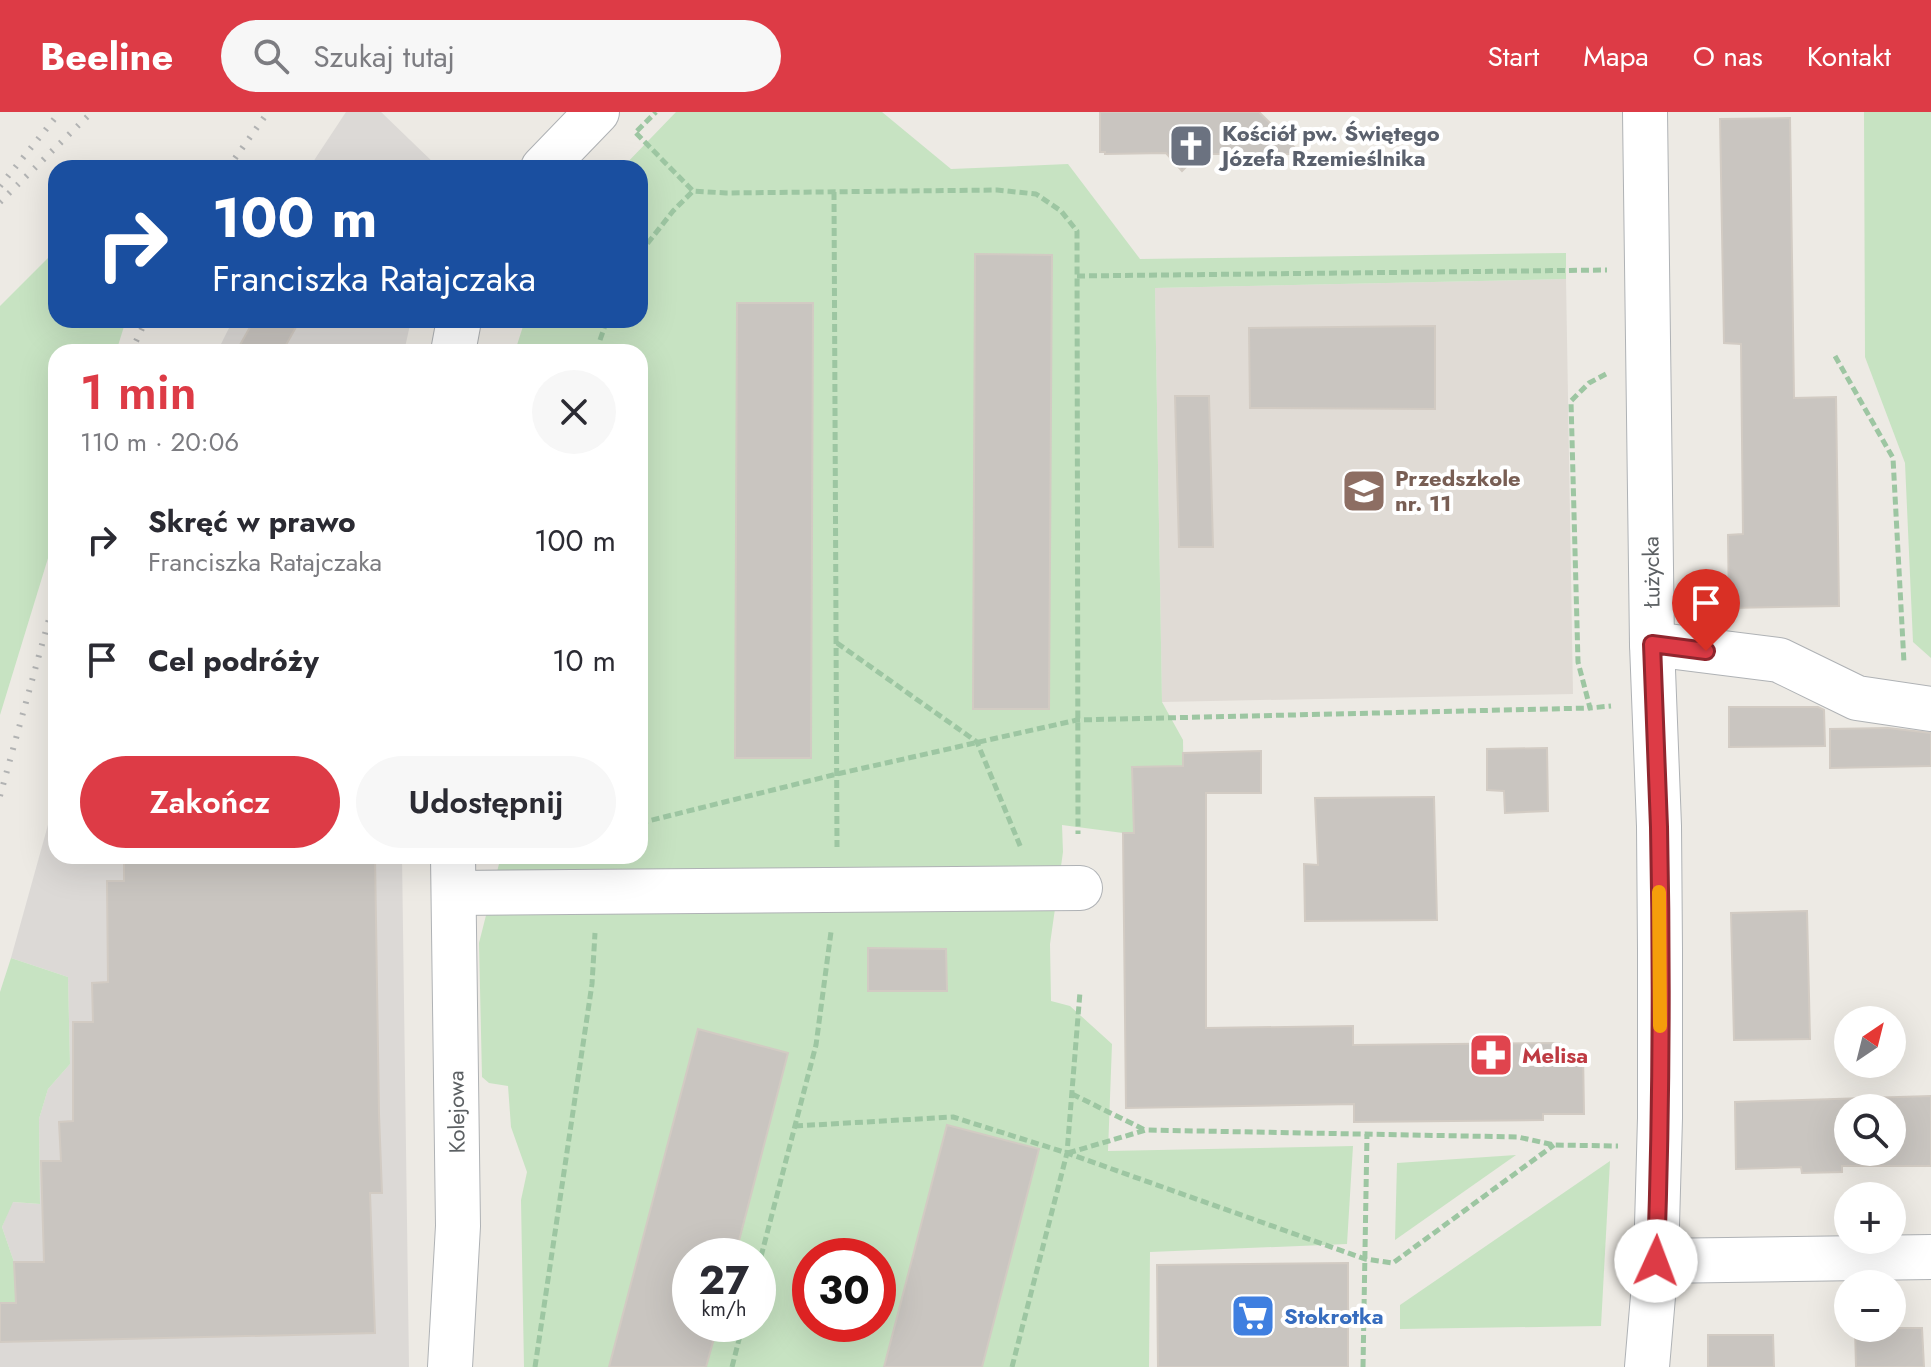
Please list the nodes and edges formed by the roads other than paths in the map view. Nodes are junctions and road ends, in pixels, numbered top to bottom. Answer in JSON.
{"nodes":[{"id":1,"x":597,"y":112,"type":"edge"},
{"id":2,"x":1645,"y":112,"type":"edge"},
{"id":3,"x":551,"y":160,"type":"edge"},
{"id":4,"x":1652,"y":644,"type":"junction"},
{"id":5,"x":1919,"y":708,"type":"edge"},
{"id":6,"x":454,"y":874,"type":"edge"},
{"id":7,"x":1059,"y":889,"type":"road end"},
{"id":8,"x":1931,"y":1257,"type":"edge"},
{"id":9,"x":1656,"y":1261,"type":"junction"},
{"id":10,"x":450,"y":1367,"type":"edge"},
{"id":11,"x":1647,"y":1367,"type":"edge"}],
"edges":[{"from":1,"to":3,"type":"street"},
{"from":2,"to":4,"type":"street","name":"Łużycka"},
{"from":4,"to":5,"type":"street"},
{"from":4,"to":9,"type":"street","name":"Łużycka"},
{"from":6,"to":7,"type":"street"},
{"from":6,"to":10,"type":"street","name":"Kolejowa"},
{"from":8,"to":9,"type":"street"},
{"from":9,"to":11,"type":"street","name":"Łużycka"}]}
